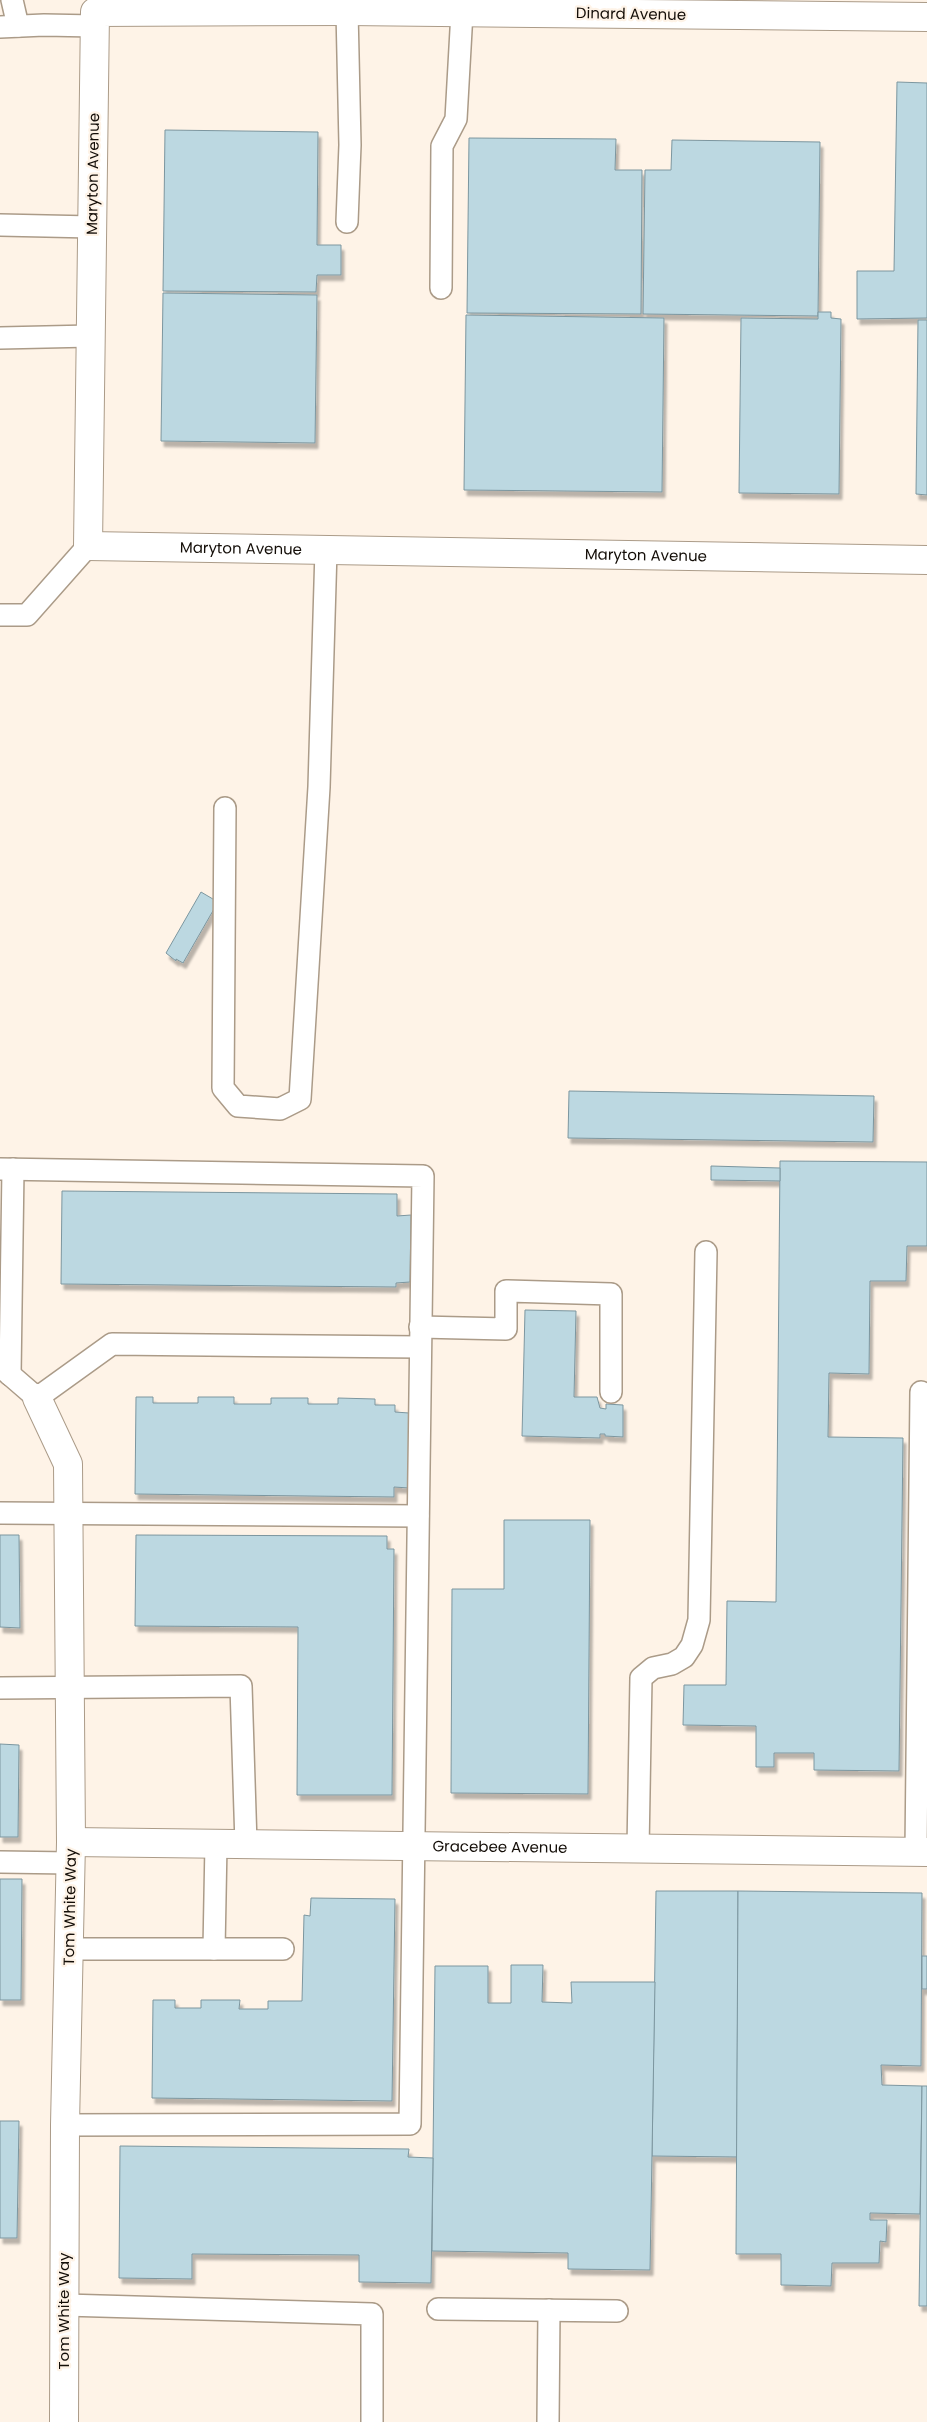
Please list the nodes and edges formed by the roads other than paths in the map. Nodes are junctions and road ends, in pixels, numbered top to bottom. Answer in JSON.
{"nodes":[{"id":1,"x":12,"y":0,"type":"edge"},
{"id":2,"x":347,"y":11,"type":"junction"},
{"id":3,"x":462,"y":12,"type":"junction"},
{"id":4,"x":927,"y":17,"type":"edge"},
{"id":5,"x":95,"y":19,"type":"junction"},
{"id":6,"x":9,"y":27,"type":"edge"},
{"id":7,"x":347,"y":222,"type":"dead end"},
{"id":8,"x":0,"y":225,"type":"edge"},
{"id":9,"x":92,"y":227,"type":"junction"},
{"id":10,"x":441,"y":288,"type":"dead end"},
{"id":11,"x":91,"y":336,"type":"junction"},
{"id":12,"x":0,"y":338,"type":"edge"},
{"id":13,"x":88,"y":546,"type":"junction"},
{"id":14,"x":326,"y":550,"type":"junction"},
{"id":15,"x":927,"y":560,"type":"edge"},
{"id":16,"x":0,"y":615,"type":"edge"},
{"id":17,"x":225,"y":808,"type":"dead end"},
{"id":18,"x":7,"y":1169,"type":"edge"},
{"id":19,"x":706,"y":1252,"type":"dead end"},
{"id":20,"x":420,"y":1337,"type":"junction"},
{"id":21,"x":5,"y":1370,"type":"edge"},
{"id":22,"x":611,"y":1392,"type":"dead end"},
{"id":23,"x":920,"y":1392,"type":"dead end"},
{"id":24,"x":37,"y":1398,"type":"junction"},
{"id":25,"x":0,"y":1513,"type":"edge"},
{"id":26,"x":69,"y":1513,"type":"junction"},
{"id":27,"x":418,"y":1516,"type":"junction"},
{"id":28,"x":0,"y":1688,"type":"edge"},
{"id":29,"x":70,"y":1689,"type":"junction"},
{"id":30,"x":216,"y":1844,"type":"junction"},
{"id":31,"x":246,"y":1844,"type":"junction"},
{"id":32,"x":413,"y":1846,"type":"junction"},
{"id":33,"x":638,"y":1849,"type":"junction"},
{"id":34,"x":922,"y":1852,"type":"edge"},
{"id":35,"x":71,"y":1853,"type":"junction"},
{"id":36,"x":0,"y":1862,"type":"edge"},
{"id":37,"x":69,"y":1949,"type":"junction"},
{"id":38,"x":214,"y":1949,"type":"junction"},
{"id":39,"x":283,"y":1949,"type":"dead end"},
{"id":40,"x":65,"y":2125,"type":"junction"},
{"id":41,"x":65,"y":2305,"type":"junction"},
{"id":42,"x":438,"y":2309,"type":"dead end"},
{"id":43,"x":549,"y":2310,"type":"junction"},
{"id":44,"x":617,"y":2312,"type":"dead end"},
{"id":45,"x":64,"y":2422,"type":"edge"},
{"id":46,"x":372,"y":2422,"type":"edge"},
{"id":47,"x":548,"y":2422,"type":"edge"}],
"edges":[{"from":1,"to":6,"type":"lane"},
{"from":2,"to":3,"type":"street","name":"Dinard Avenue"},
{"from":2,"to":5,"type":"street","name":"Dinard Avenue"},
{"from":2,"to":7,"type":"lane"},
{"from":3,"to":4,"type":"street","name":"Dinard Avenue"},
{"from":3,"to":10,"type":"lane"},
{"from":5,"to":6,"type":"lane"},
{"from":5,"to":9,"type":"street","name":"Maryton Avenue"},
{"from":8,"to":9,"type":"lane"},
{"from":9,"to":11,"type":"street","name":"Maryton Avenue"},
{"from":11,"to":12,"type":"lane"},
{"from":11,"to":13,"type":"street","name":"Maryton Avenue"},
{"from":13,"to":14,"type":"street","name":"Maryton Avenue"},
{"from":13,"to":16,"type":"lane"},
{"from":14,"to":15,"type":"street","name":"Maryton Avenue"},
{"from":14,"to":17,"type":"lane"},
{"from":18,"to":20,"type":"lane"},
{"from":18,"to":21,"type":"lane"},
{"from":19,"to":33,"type":"lane"},
{"from":20,"to":22,"type":"lane"},
{"from":20,"to":24,"type":"lane"},
{"from":20,"to":27,"type":"lane"},
{"from":21,"to":24,"type":"lane"},
{"from":23,"to":34,"type":"lane"},
{"from":24,"to":26,"type":"street","name":"Tom White Way"},
{"from":25,"to":26,"type":"lane"},
{"from":26,"to":27,"type":"lane"},
{"from":26,"to":29,"type":"street","name":"Tom White Way"},
{"from":27,"to":32,"type":"lane"},
{"from":28,"to":29,"type":"lane"},
{"from":29,"to":31,"type":"lane"},
{"from":29,"to":35,"type":"street","name":"Tom White Way"},
{"from":30,"to":31,"type":"street","name":"Gracebee Avenue"},
{"from":30,"to":35,"type":"street","name":"Gracebee Avenue"},
{"from":30,"to":38,"type":"lane"},
{"from":31,"to":32,"type":"street","name":"Gracebee Avenue"},
{"from":32,"to":33,"type":"street","name":"Gracebee Avenue"},
{"from":32,"to":40,"type":"lane"},
{"from":33,"to":34,"type":"street","name":"Gracebee Avenue"},
{"from":35,"to":36,"type":"lane"},
{"from":35,"to":37,"type":"street","name":"Tom White Way"},
{"from":37,"to":38,"type":"lane"},
{"from":37,"to":40,"type":"street","name":"Tom White Way"},
{"from":38,"to":39,"type":"lane"},
{"from":40,"to":41,"type":"street","name":"Tom White Way"},
{"from":41,"to":45,"type":"street","name":"Tom White Way"},
{"from":41,"to":46,"type":"lane"},
{"from":42,"to":43,"type":"lane"},
{"from":43,"to":44,"type":"lane"},
{"from":43,"to":47,"type":"lane"}]}
